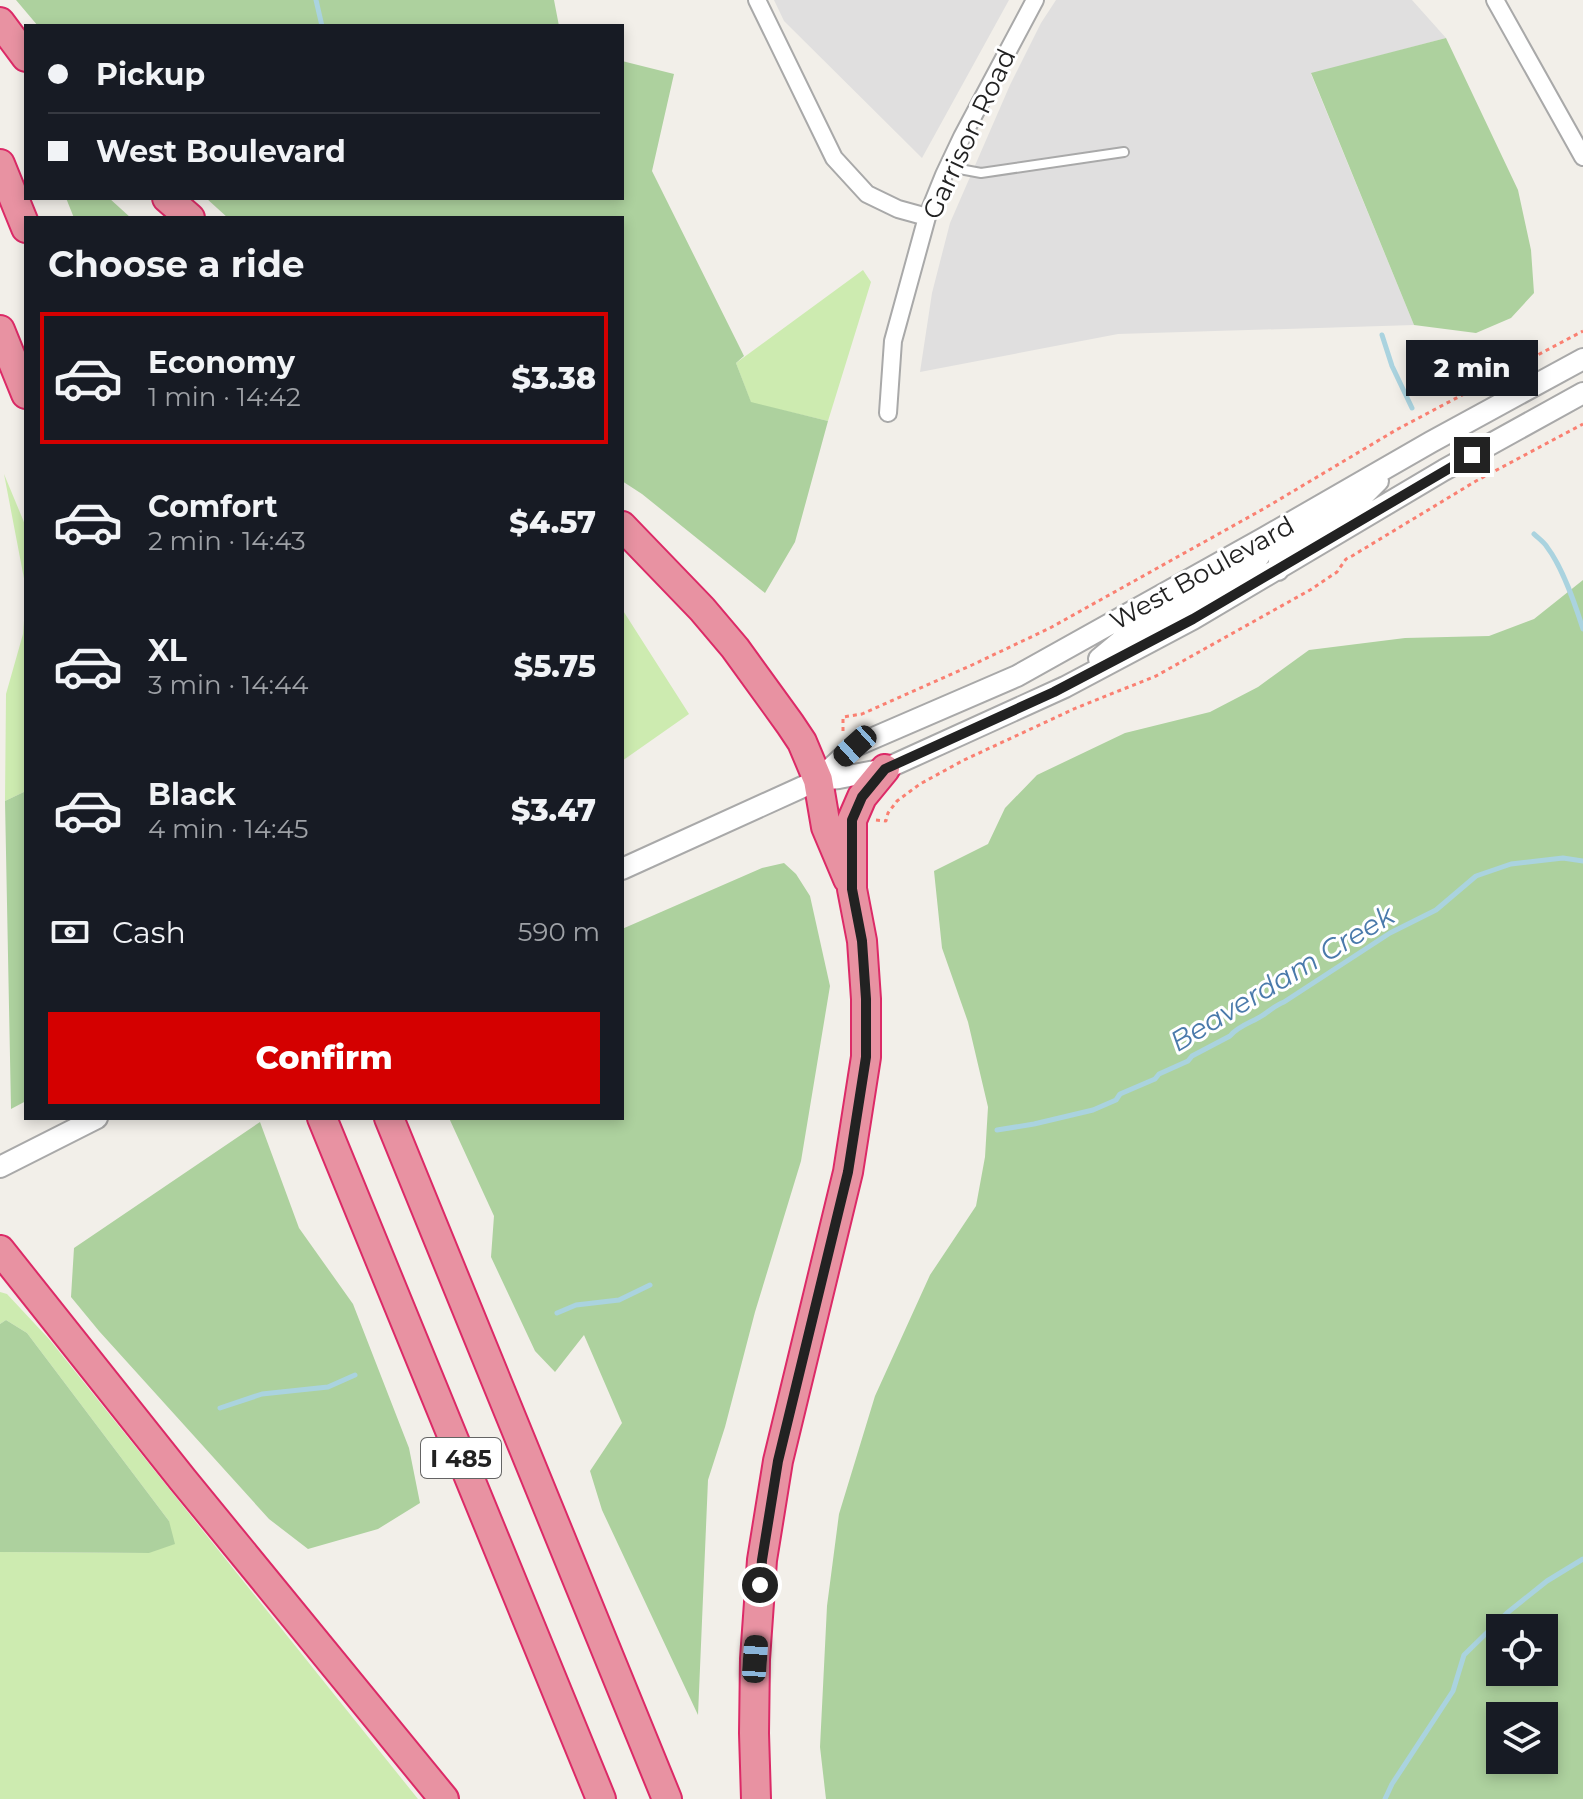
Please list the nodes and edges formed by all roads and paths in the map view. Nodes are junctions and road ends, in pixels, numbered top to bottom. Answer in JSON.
{"nodes":[{"id":1,"x":757,"y":0,"type":"edge"},
{"id":2,"x":1035,"y":0,"type":"edge"},
{"id":3,"x":1495,"y":0,"type":"edge"},
{"id":4,"x":0,"y":22,"type":"edge"},
{"id":5,"x":24,"y":54,"type":"edge"},
{"id":6,"x":1124,"y":152,"type":"dead end"},
{"id":7,"x":1583,"y":157,"type":"edge"},
{"id":8,"x":0,"y":164,"type":"edge"},
{"id":9,"x":948,"y":167,"type":"junction"},
{"id":10,"x":169,"y":200,"type":"edge"},
{"id":11,"x":188,"y":216,"type":"edge"},
{"id":12,"x":927,"y":217,"type":"junction"},
{"id":13,"x":24,"y":223,"type":"edge"},
{"id":14,"x":0,"y":330,"type":"edge"},
{"id":15,"x":1583,"y":331,"type":"edge"},
{"id":16,"x":1583,"y":359,"type":"edge"},
{"id":17,"x":24,"y":389,"type":"edge"},
{"id":18,"x":1583,"y":393,"type":"edge"},
{"id":19,"x":888,"y":413,"type":"dead end"},
{"id":20,"x":1583,"y":424,"type":"edge"},
{"id":21,"x":1396,"y":462,"type":"junction"},
{"id":22,"x":624,"y":528,"type":"edge"},
{"id":23,"x":1264,"y":538,"type":"junction"},
{"id":24,"x":1278,"y":570,"type":"junction"},
{"id":25,"x":1065,"y":687,"type":"junction"},
{"id":26,"x":843,"y":731,"type":"dead end"},
{"id":27,"x":885,"y":769,"type":"junction"},
{"id":28,"x":818,"y":780,"type":"junction"},
{"id":29,"x":871,"y":819,"type":"dead end"},
{"id":30,"x":624,"y":868,"type":"edge"},
{"id":31,"x":852,"y":889,"type":"junction"},
{"id":32,"x":93,"y":1120,"type":"edge"},
{"id":33,"x":323,"y":1120,"type":"edge"},
{"id":34,"x":390,"y":1120,"type":"edge"},
{"id":35,"x":0,"y":1167,"type":"edge"},
{"id":36,"x":0,"y":1250,"type":"edge"},
{"id":37,"x":444,"y":1799,"type":"edge"},
{"id":38,"x":601,"y":1799,"type":"edge"},
{"id":39,"x":667,"y":1799,"type":"edge"},
{"id":40,"x":756,"y":1799,"type":"edge"}],
"edges":[{"from":1,"to":12,"type":"street"},
{"from":2,"to":9,"type":"street","name":"Garrison Road"},
{"from":3,"to":7,"type":"street"},
{"from":4,"to":5,"type":"highway"},
{"from":6,"to":9,"type":"lane"},
{"from":8,"to":13,"type":"highway"},
{"from":9,"to":12,"type":"street","name":"Garrison Road"},
{"from":10,"to":11,"type":"highway"},
{"from":12,"to":19,"type":"street","name":"Garrison Road"},
{"from":14,"to":17,"type":"highway"},
{"from":15,"to":26,"type":"path"},
{"from":16,"to":21,"type":"street","name":"West Boulevard"},
{"from":18,"to":24,"type":"street","name":"West Boulevard"},
{"from":20,"to":29,"type":"path"},
{"from":21,"to":23,"type":"street","name":"West Boulevard"},
{"from":21,"to":24,"type":"street"},
{"from":22,"to":28,"type":"highway"},
{"from":23,"to":25,"type":"street"},
{"from":23,"to":28,"type":"street","name":"West Boulevard"},
{"from":24,"to":25,"type":"street","name":"West Boulevard"},
{"from":25,"to":27,"type":"street","name":"West Boulevard"},
{"from":27,"to":28,"type":"street","name":"West Boulevard"},
{"from":27,"to":31,"type":"highway"},
{"from":28,"to":30,"type":"street","name":"West Boulevard"},
{"from":28,"to":31,"type":"highway"},
{"from":31,"to":40,"type":"highway"},
{"from":32,"to":35,"type":"street"},
{"from":33,"to":38,"type":"highway","number":"I 485"},
{"from":34,"to":39,"type":"highway","number":"I 485"},
{"from":36,"to":37,"type":"highway"}]}
